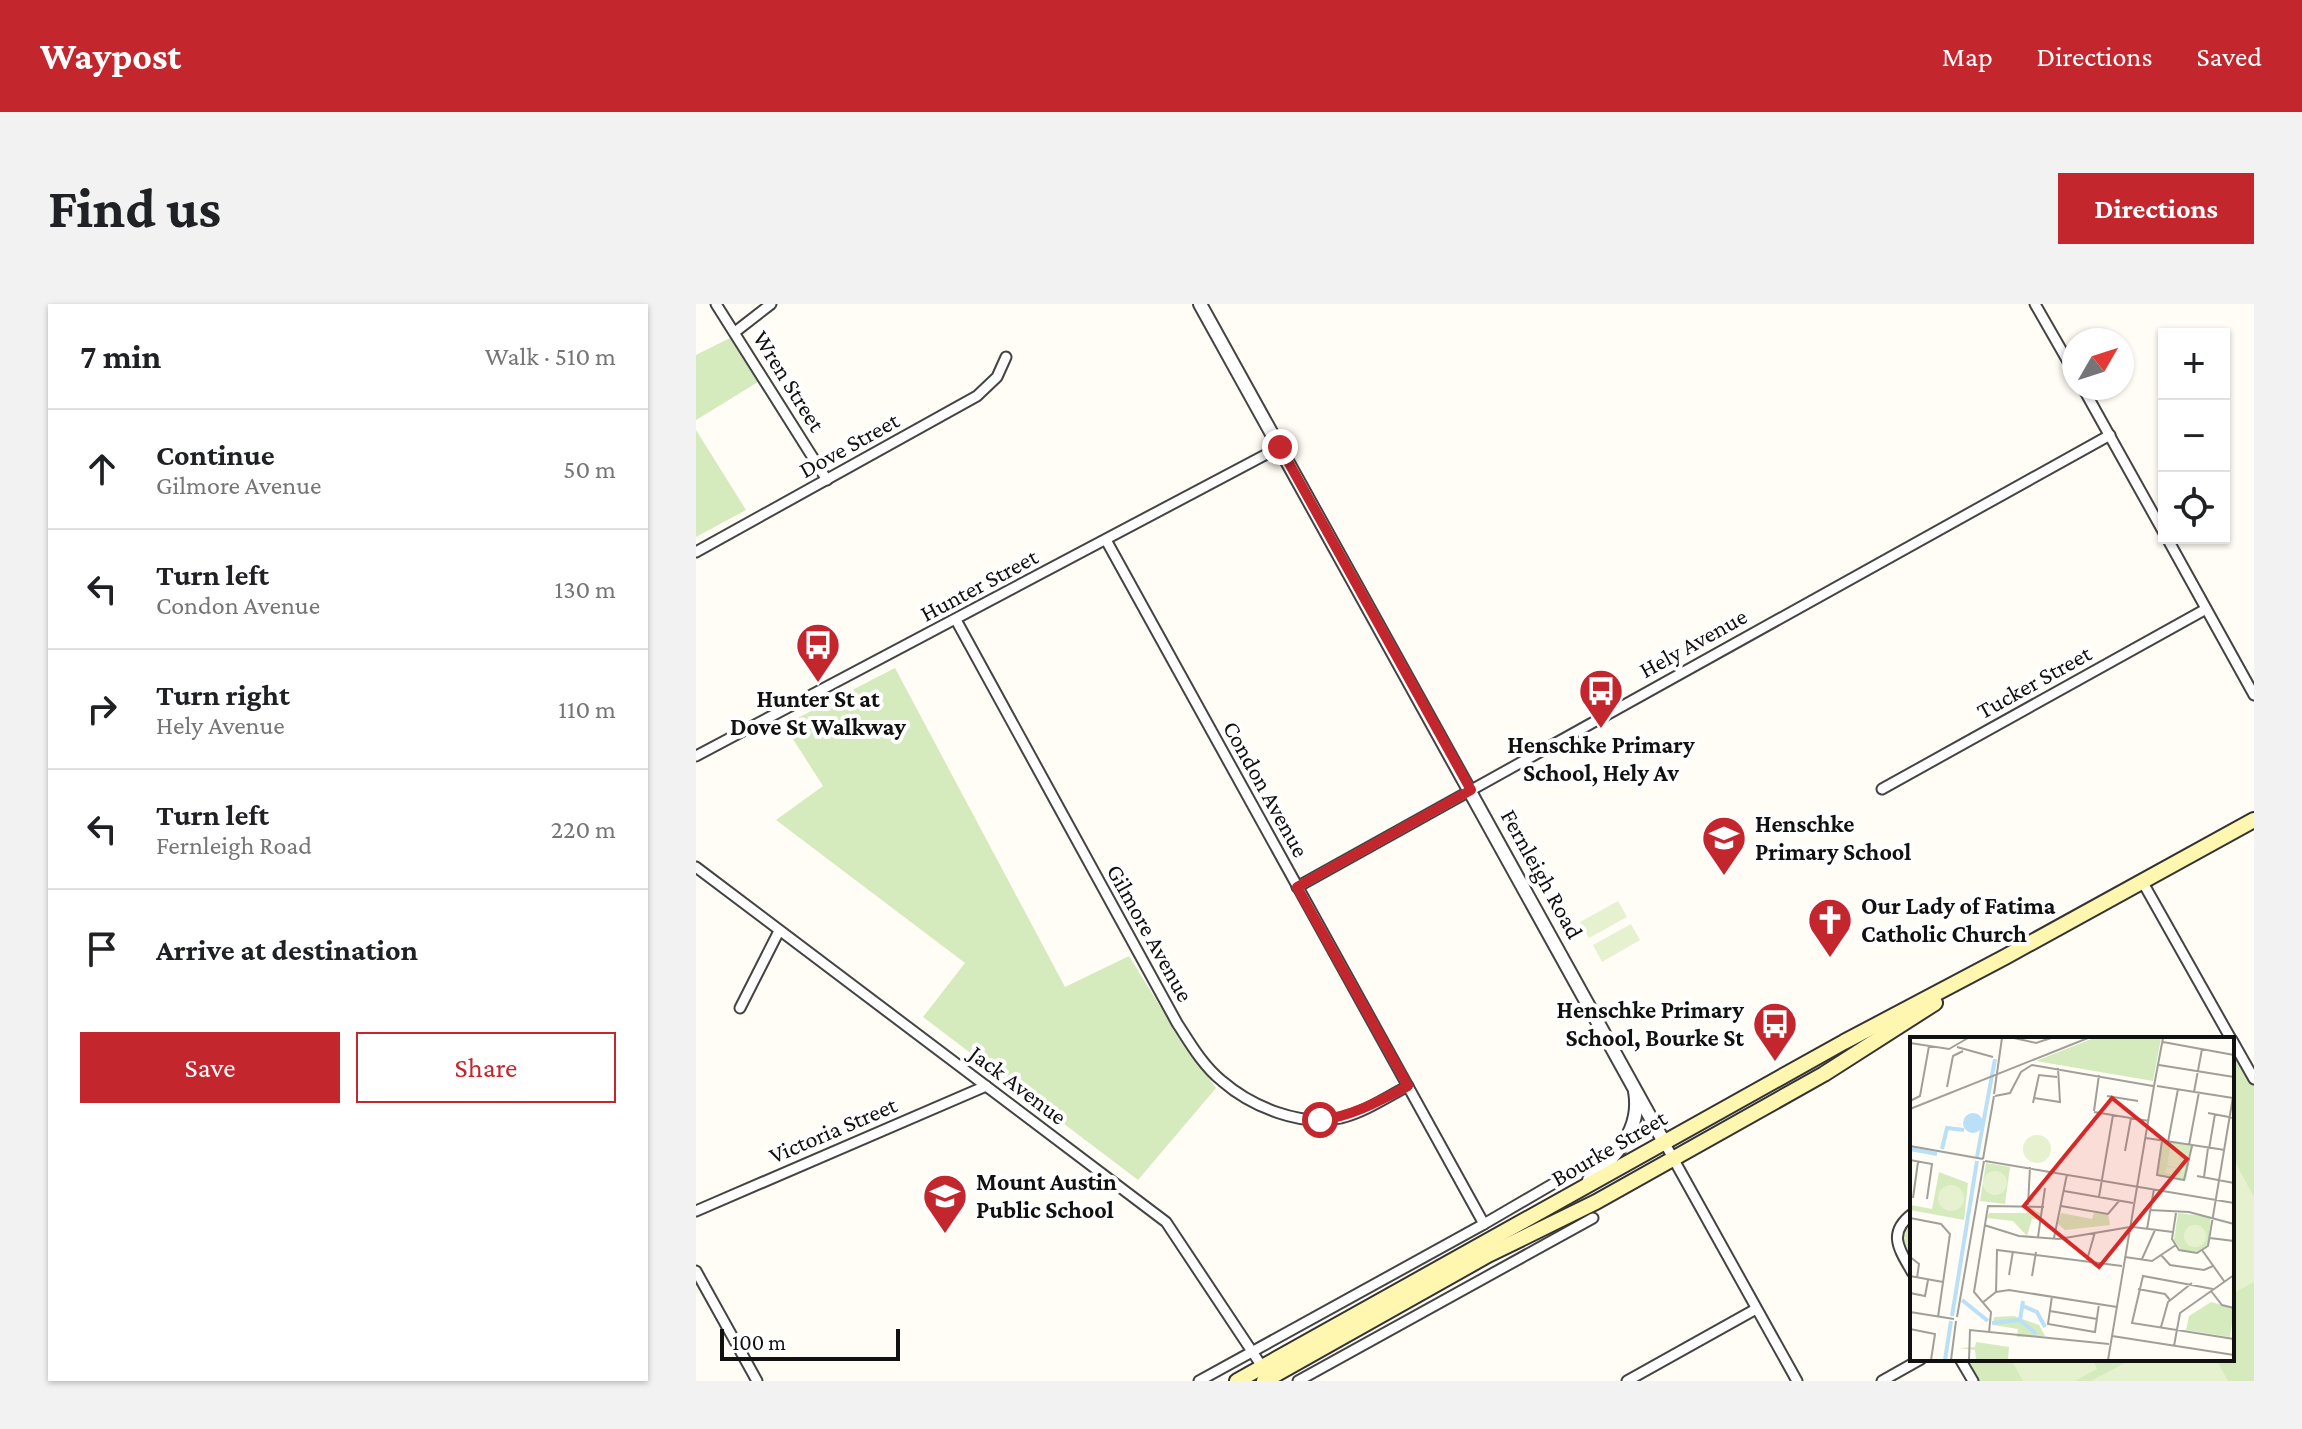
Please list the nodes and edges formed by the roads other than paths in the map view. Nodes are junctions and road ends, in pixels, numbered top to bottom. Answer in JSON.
{"nodes":[{"id":1,"x":716,"y":304,"type":"edge"},
{"id":2,"x":771,"y":304,"type":"edge"},
{"id":3,"x":1200,"y":304,"type":"edge"},
{"id":4,"x":2035,"y":304,"type":"edge"},
{"id":5,"x":735,"y":332,"type":"junction"},
{"id":6,"x":2062,"y":351,"type":"edge"},
{"id":7,"x":1006,"y":357,"type":"dead end"},
{"id":8,"x":2090,"y":400,"type":"edge"},
{"id":9,"x":2110,"y":435,"type":"junction"},
{"id":10,"x":1280,"y":447,"type":"junction"},
{"id":11,"x":827,"y":480,"type":"junction"},
{"id":12,"x":2158,"y":523,"type":"edge"},
{"id":13,"x":1106,"y":540,"type":"junction"},
{"id":14,"x":2169,"y":544,"type":"edge"},
{"id":15,"x":696,"y":552,"type":"edge"},
{"id":16,"x":2206,"y":609,"type":"junction"},
{"id":17,"x":956,"y":620,"type":"junction"},
{"id":18,"x":2254,"y":695,"type":"edge"},
{"id":19,"x":696,"y":756,"type":"edge"},
{"id":20,"x":1882,"y":789,"type":"dead end"},
{"id":21,"x":1471,"y":790,"type":"junction"},
{"id":22,"x":2254,"y":820,"type":"edge"},
{"id":23,"x":696,"y":867,"type":"edge"},
{"id":24,"x":2142,"y":881,"type":"junction"},
{"id":25,"x":1297,"y":887,"type":"junction"},
{"id":26,"x":779,"y":931,"type":"junction"},
{"id":27,"x":2005,"y":957,"type":"junction"},
{"id":28,"x":740,"y":1008,"type":"dead end"},
{"id":29,"x":2227,"y":1037,"type":"edge"},
{"id":30,"x":2234,"y":1047,"type":"edge"},
{"id":31,"x":2254,"y":1079,"type":"edge"},
{"id":32,"x":1633,"y":1084,"type":"junction"},
{"id":33,"x":986,"y":1086,"type":"junction"},
{"id":34,"x":1408,"y":1086,"type":"junction"},
{"id":35,"x":1664,"y":1142,"type":"junction"},
{"id":36,"x":1673,"y":1158,"type":"junction"},
{"id":37,"x":1575,"y":1171,"type":"dead end"},
{"id":38,"x":696,"y":1211,"type":"edge"},
{"id":39,"x":1540,"y":1213,"type":"junction"},
{"id":40,"x":1910,"y":1215,"type":"edge"},
{"id":41,"x":1593,"y":1218,"type":"dead end"},
{"id":42,"x":1484,"y":1224,"type":"junction"},
{"id":43,"x":1488,"y":1255,"type":"junction"},
{"id":44,"x":1910,"y":1268,"type":"edge"},
{"id":45,"x":696,"y":1271,"type":"edge"},
{"id":46,"x":1497,"y":1271,"type":"junction"},
{"id":47,"x":1756,"y":1309,"type":"junction"},
{"id":48,"x":1252,"y":1351,"type":"junction"},
{"id":49,"x":1917,"y":1361,"type":"edge"},
{"id":50,"x":1961,"y":1361,"type":"edge"},
{"id":51,"x":1265,"y":1376,"type":"edge"},
{"id":52,"x":757,"y":1381,"type":"edge"},
{"id":53,"x":1199,"y":1381,"type":"edge"},
{"id":54,"x":1237,"y":1381,"type":"edge"},
{"id":55,"x":1298,"y":1381,"type":"edge"},
{"id":56,"x":1627,"y":1381,"type":"edge"},
{"id":57,"x":1797,"y":1381,"type":"edge"},
{"id":58,"x":1882,"y":1381,"type":"edge"},
{"id":59,"x":1973,"y":1381,"type":"edge"}],
"edges":[{"from":1,"to":5,"type":"street","name":"Wren Street"},
{"from":2,"to":5,"type":"street"},
{"from":3,"to":10,"type":"street","name":"Fernleigh Road"},
{"from":4,"to":6,"type":"street"},
{"from":5,"to":11,"type":"street","name":"Wren Street"},
{"from":7,"to":11,"type":"street","name":"Dove Street"},
{"from":8,"to":9,"type":"street"},
{"from":9,"to":12,"type":"street"},
{"from":9,"to":21,"type":"street","name":"Hely Avenue"},
{"from":10,"to":13,"type":"street","name":"Hunter Street"},
{"from":10,"to":21,"type":"street","name":"Fernleigh Road"},
{"from":11,"to":15,"type":"street","name":"Dove Street"},
{"from":13,"to":17,"type":"street","name":"Hunter Street"},
{"from":13,"to":25,"type":"street","name":"Condon Avenue"},
{"from":14,"to":16,"type":"street"},
{"from":16,"to":18,"type":"street"},
{"from":16,"to":20,"type":"street","name":"Tucker Street"},
{"from":17,"to":19,"type":"street","name":"Hunter Street"},
{"from":17,"to":34,"type":"street","name":"Gilmore Avenue"},
{"from":21,"to":25,"type":"street","name":"Hely Avenue"},
{"from":21,"to":32,"type":"street","name":"Fernleigh Road"},
{"from":22,"to":24,"type":"main road","name":"Bourke Street"},
{"from":23,"to":26,"type":"street","name":"Jack Avenue"},
{"from":24,"to":27,"type":"main road","name":"Bourke Street"},
{"from":24,"to":29,"type":"street"},
{"from":25,"to":34,"type":"street","name":"Condon Avenue"},
{"from":26,"to":28,"type":"street"},
{"from":26,"to":33,"type":"street","name":"Jack Avenue"},
{"from":27,"to":35,"type":"main road","name":"Bourke Street"},
{"from":27,"to":36,"type":"main road","name":"Bourke Street"},
{"from":30,"to":31,"type":"street"},
{"from":32,"to":35,"type":"street","name":"Fernleigh Road"},
{"from":32,"to":39,"type":"street"},
{"from":33,"to":38,"type":"street","name":"Victoria Street"},
{"from":33,"to":48,"type":"street","name":"Jack Avenue"},
{"from":34,"to":42,"type":"street","name":"Condon Avenue"},
{"from":35,"to":36,"type":"street","name":"Fernleigh Road"},
{"from":35,"to":39,"type":"main road","name":"Bourke Street"},
{"from":36,"to":43,"type":"main road","name":"Bourke Street"},
{"from":36,"to":47,"type":"street","name":"Fernleigh Road"},
{"from":37,"to":42,"type":"street","name":"Bourke Street"},
{"from":39,"to":51,"type":"main road","name":"Bourke Street"},
{"from":40,"to":44,"type":"street"},
{"from":41,"to":46,"type":"street"},
{"from":42,"to":48,"type":"street","name":"Bourke Street"},
{"from":43,"to":46,"type":"street"},
{"from":43,"to":51,"type":"main road","name":"Bourke Street"},
{"from":45,"to":52,"type":"street"},
{"from":46,"to":55,"type":"street"},
{"from":47,"to":56,"type":"street"},
{"from":47,"to":57,"type":"street","name":"Fernleigh Road"},
{"from":48,"to":51,"type":"street","name":"Jack Avenue"},
{"from":48,"to":53,"type":"street","name":"Bourke Street"},
{"from":49,"to":58,"type":"street"},
{"from":50,"to":59,"type":"street"},
{"from":51,"to":54,"type":"main road","name":"Bourke Street"}]}
